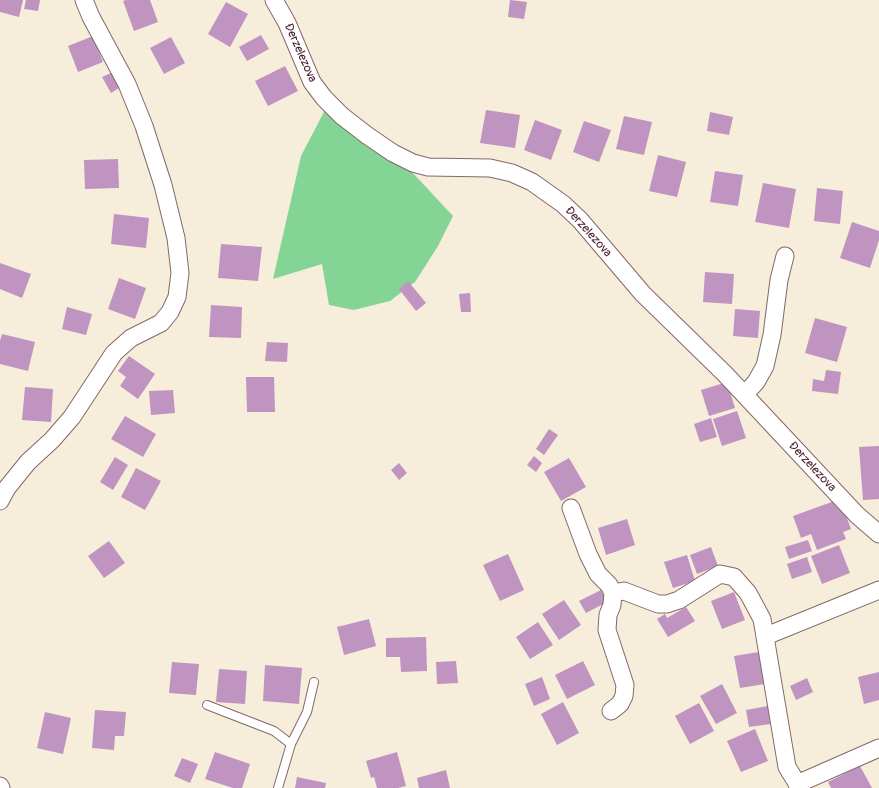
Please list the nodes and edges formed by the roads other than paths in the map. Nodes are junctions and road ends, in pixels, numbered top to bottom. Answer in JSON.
{"nodes":[{"id":1,"x":84,"y":0,"type":"edge"},
{"id":2,"x":274,"y":0,"type":"edge"},
{"id":3,"x":785,"y":256,"type":"dead end"},
{"id":4,"x":745,"y":394,"type":"junction"},
{"id":5,"x":0,"y":474,"type":"edge"},
{"id":6,"x":18,"y":474,"type":"junction"},
{"id":7,"x":0,"y":501,"type":"edge"},
{"id":8,"x":571,"y":508,"type":"dead end"},
{"id":9,"x":879,"y":534,"type":"edge"},
{"id":10,"x":879,"y":590,"type":"edge"},
{"id":11,"x":613,"y":593,"type":"junction"},
{"id":12,"x":766,"y":636,"type":"junction"},
{"id":13,"x":314,"y":682,"type":"dead end"},
{"id":14,"x":207,"y":705,"type":"dead end"},
{"id":15,"x":610,"y":711,"type":"dead end"},
{"id":16,"x":291,"y":744,"type":"junction"},
{"id":17,"x":879,"y":748,"type":"edge"},
{"id":18,"x":799,"y":786,"type":"edge"},
{"id":19,"x":278,"y":788,"type":"edge"}],
"edges":[{"from":1,"to":6,"type":"street"},
{"from":2,"to":4,"type":"street","name":"Đerzelezova"},
{"from":3,"to":4,"type":"street"},
{"from":4,"to":9,"type":"street","name":"Đerzelezova"},
{"from":5,"to":6,"type":"street"},
{"from":6,"to":7,"type":"street"},
{"from":8,"to":11,"type":"street"},
{"from":10,"to":12,"type":"street"},
{"from":11,"to":12,"type":"street"},
{"from":11,"to":15,"type":"street"},
{"from":12,"to":18,"type":"street"},
{"from":13,"to":16,"type":"lane"},
{"from":14,"to":16,"type":"lane"},
{"from":16,"to":19,"type":"lane"},
{"from":17,"to":18,"type":"street"}]}
